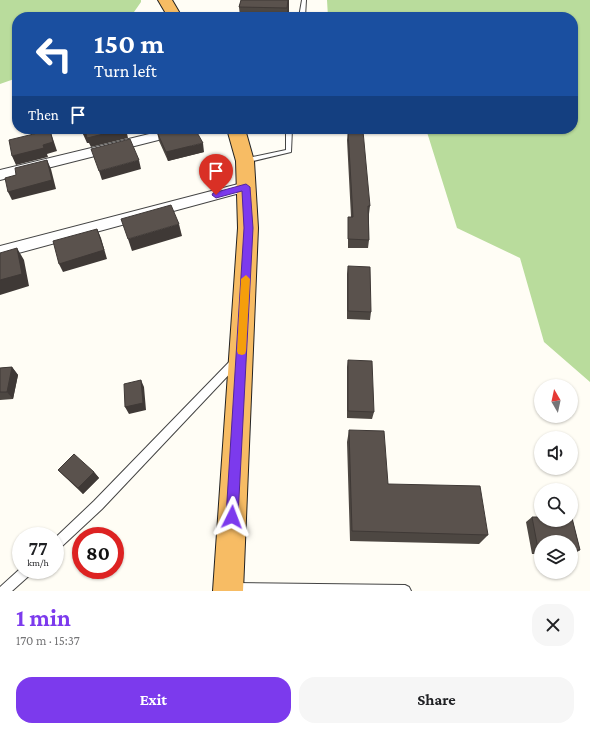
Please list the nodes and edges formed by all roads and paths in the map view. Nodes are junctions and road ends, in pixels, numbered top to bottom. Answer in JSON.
{"nodes":[{"id":1,"x":165,"y":0,"type":"edge"},
{"id":2,"x":304,"y":0,"type":"edge"},
{"id":3,"x":172,"y":12,"type":"edge"},
{"id":4,"x":303,"y":12,"type":"edge"},
{"id":5,"x":166,"y":134,"type":"edge"},
{"id":6,"x":237,"y":134,"type":"edge"},
{"id":7,"x":289,"y":134,"type":"edge"},
{"id":8,"x":245,"y":161,"type":"junction"},
{"id":9,"x":0,"y":175,"type":"edge"},
{"id":10,"x":246,"y":187,"type":"junction"},
{"id":11,"x":0,"y":252,"type":"edge"},
{"id":12,"x":241,"y":356,"type":"junction"},
{"id":13,"x":64,"y":536,"type":"edge"},
{"id":14,"x":17,"y":579,"type":"edge"},
{"id":15,"x":228,"y":590,"type":"edge"},
{"id":16,"x":4,"y":591,"type":"edge"},
{"id":17,"x":405,"y":591,"type":"edge"}],
"edges":[{"from":1,"to":3,"type":"highway"},
{"from":2,"to":4,"type":"lane"},
{"from":5,"to":9,"type":"street"},
{"from":6,"to":8,"type":"highway"},
{"from":7,"to":8,"type":"lane"},
{"from":8,"to":10,"type":"highway"},
{"from":10,"to":11,"type":"street"},
{"from":10,"to":12,"type":"highway"},
{"from":12,"to":13,"type":"lane"},
{"from":12,"to":15,"type":"highway"},
{"from":14,"to":16,"type":"lane"},
{"from":15,"to":17,"type":"lane"}]}
